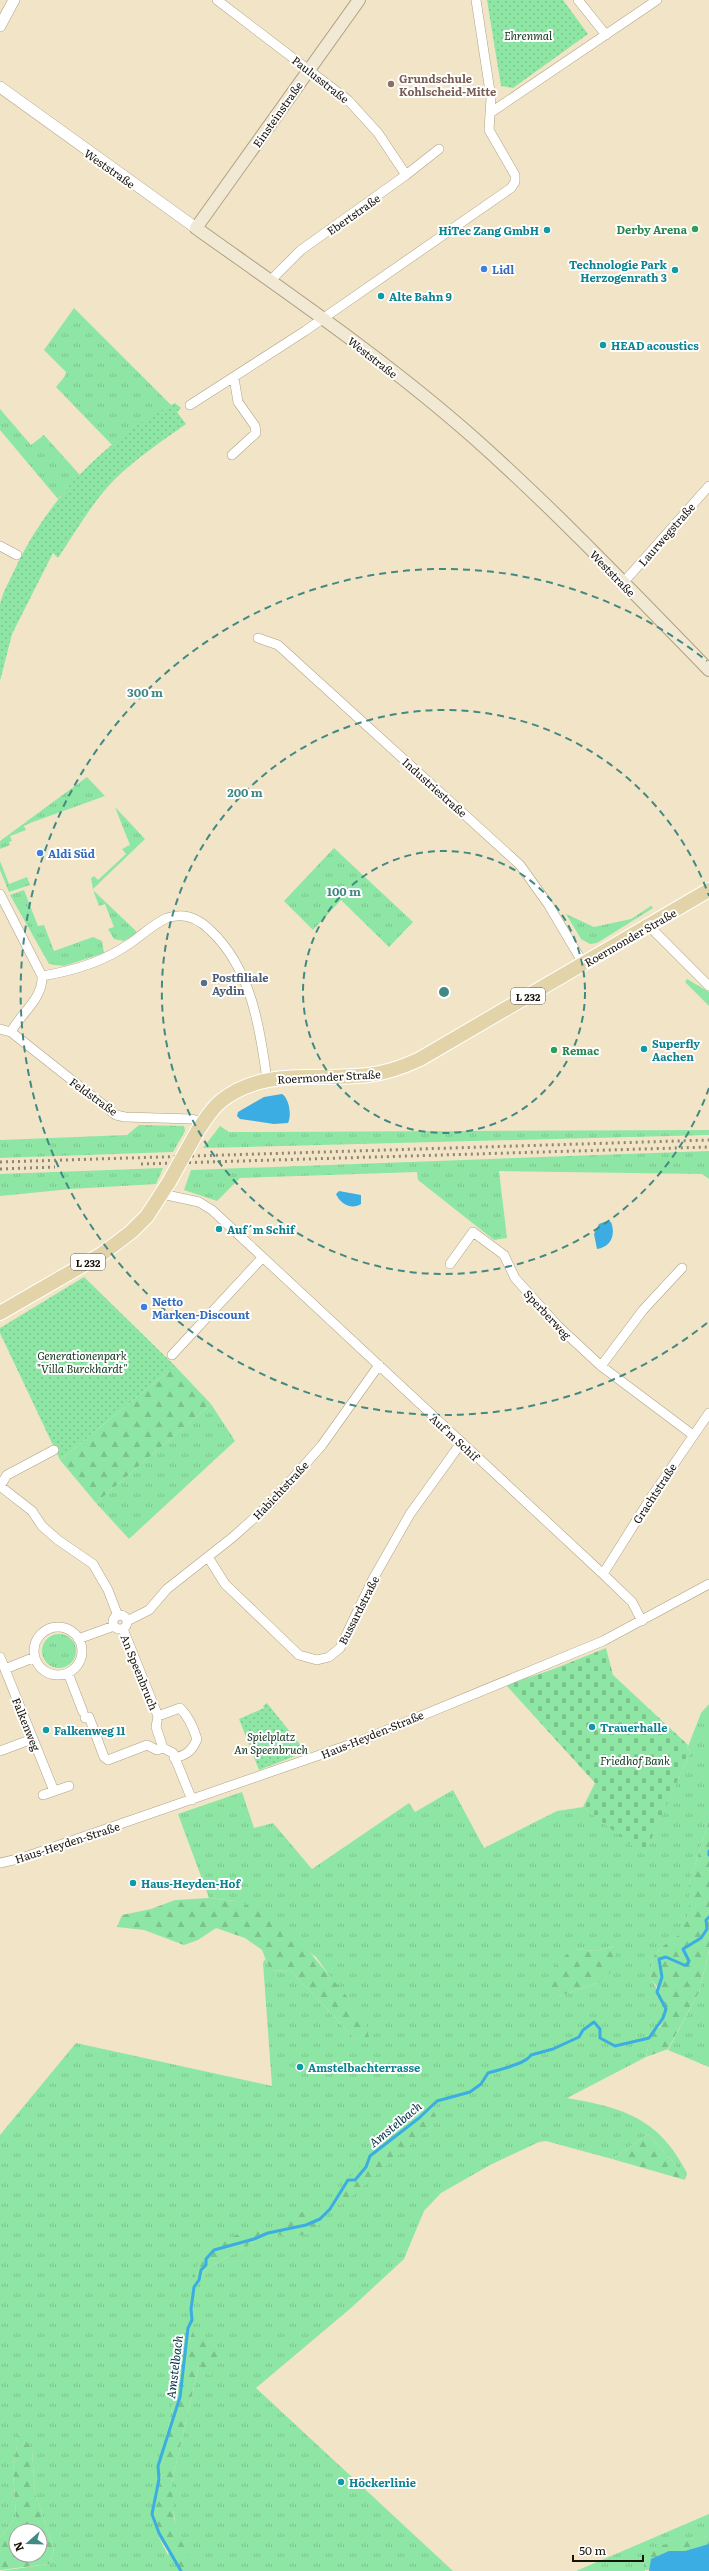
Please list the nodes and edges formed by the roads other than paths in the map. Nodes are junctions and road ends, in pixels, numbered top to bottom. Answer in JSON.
{"nodes":[{"id":1,"x":14,"y":0,"type":"edge"},
{"id":2,"x":217,"y":0,"type":"edge"},
{"id":3,"x":359,"y":0,"type":"edge"},
{"id":4,"x":476,"y":0,"type":"edge"},
{"id":5,"x":578,"y":0,"type":"edge"},
{"id":6,"x":657,"y":0,"type":"edge"},
{"id":7,"x":0,"y":26,"type":"edge"},
{"id":8,"x":606,"y":35,"type":"junction"},
{"id":9,"x":309,"y":69,"type":"junction"},
{"id":10,"x":0,"y":87,"type":"edge"},
{"id":11,"x":490,"y":113,"type":"junction"},
{"id":12,"x":439,"y":149,"type":"dead end"},
{"id":13,"x":406,"y":176,"type":"junction"},
{"id":14,"x":196,"y":228,"type":"junction"},
{"id":15,"x":270,"y":281,"type":"junction"},
{"id":16,"x":323,"y":318,"type":"junction"},
{"id":17,"x":234,"y":378,"type":"junction"},
{"id":18,"x":190,"y":405,"type":"dead end"},
{"id":19,"x":232,"y":455,"type":"dead end"},
{"id":20,"x":709,"y":486,"type":"edge"},
{"id":21,"x":0,"y":546,"type":"edge"},
{"id":22,"x":17,"y":555,"type":"dead end"},
{"id":23,"x":623,"y":583,"type":"junction"},
{"id":24,"x":258,"y":638,"type":"dead end"},
{"id":25,"x":709,"y":670,"type":"edge"},
{"id":26,"x":709,"y":890,"type":"edge"},
{"id":27,"x":0,"y":894,"type":"edge"},
{"id":28,"x":649,"y":926,"type":"junction"},
{"id":29,"x":583,"y":964,"type":"junction"},
{"id":30,"x":42,"y":976,"type":"junction"},
{"id":31,"x":709,"y":986,"type":"edge"},
{"id":32,"x":0,"y":1029,"type":"edge"},
{"id":33,"x":11,"y":1032,"type":"junction"},
{"id":34,"x":267,"y":1080,"type":"junction"},
{"id":35,"x":200,"y":1127,"type":"junction"},
{"id":36,"x":165,"y":1188,"type":"junction"},
{"id":37,"x":262,"y":1258,"type":"junction"},
{"id":38,"x":450,"y":1264,"type":"dead end"},
{"id":39,"x":682,"y":1268,"type":"dead end"},
{"id":40,"x":0,"y":1314,"type":"edge"},
{"id":41,"x":172,"y":1355,"type":"dead end"},
{"id":42,"x":379,"y":1365,"type":"junction"},
{"id":43,"x":601,"y":1366,"type":"junction"},
{"id":44,"x":709,"y":1413,"type":"edge"},
{"id":45,"x":693,"y":1435,"type":"junction"},
{"id":46,"x":461,"y":1443,"type":"junction"},
{"id":47,"x":54,"y":1450,"type":"dead end"},
{"id":48,"x":0,"y":1486,"type":"edge"},
{"id":49,"x":208,"y":1557,"type":"junction"},
{"id":50,"x":603,"y":1574,"type":"junction"},
{"id":51,"x":709,"y":1584,"type":"edge"},
{"id":52,"x":118,"y":1616,"type":"junction"},
{"id":53,"x":642,"y":1621,"type":"junction"},
{"id":54,"x":125,"y":1625,"type":"junction"},
{"id":55,"x":114,"y":1626,"type":"junction"},
{"id":56,"x":78,"y":1639,"type":"junction"},
{"id":57,"x":0,"y":1657,"type":"edge"},
{"id":58,"x":35,"y":1658,"type":"junction"},
{"id":59,"x":5,"y":1669,"type":"junction"},
{"id":60,"x":68,"y":1673,"type":"junction"},
{"id":61,"x":158,"y":1716,"type":"junction"},
{"id":62,"x":32,"y":1738,"type":"junction"},
{"id":63,"x":163,"y":1748,"type":"junction"},
{"id":64,"x":0,"y":1751,"type":"edge"},
{"id":65,"x":174,"y":1758,"type":"junction"},
{"id":66,"x":69,"y":1786,"type":"dead end"},
{"id":67,"x":54,"y":1791,"type":"junction"},
{"id":68,"x":43,"y":1795,"type":"dead end"},
{"id":69,"x":192,"y":1800,"type":"junction"},
{"id":70,"x":0,"y":1863,"type":"edge"}],
"edges":[{"from":1,"to":7,"type":"street"},
{"from":2,"to":9,"type":"street","name":"Paulusstraße"},
{"from":3,"to":9,"type":"main road","name":"Einsteinstraße"},
{"from":4,"to":11,"type":"street"},
{"from":5,"to":8,"type":"street"},
{"from":6,"to":8,"type":"street"},
{"from":8,"to":11,"type":"street"},
{"from":9,"to":13,"type":"street","name":"Paulusstraße"},
{"from":9,"to":14,"type":"main road","name":"Einsteinstraße"},
{"from":10,"to":14,"type":"street","name":"Weststraße"},
{"from":11,"to":16,"type":"street"},
{"from":12,"to":13,"type":"street","name":"Ebertstraße"},
{"from":13,"to":15,"type":"street","name":"Ebertstraße"},
{"from":14,"to":15,"type":"main road","name":"Weststraße"},
{"from":15,"to":16,"type":"main road","name":"Weststraße"},
{"from":16,"to":17,"type":"street"},
{"from":16,"to":23,"type":"main road","name":"Weststraße"},
{"from":17,"to":18,"type":"street"},
{"from":17,"to":19,"type":"street"},
{"from":20,"to":23,"type":"street","name":"Laurwegstraße"},
{"from":21,"to":22,"type":"street"},
{"from":23,"to":25,"type":"main road","name":"Weststraße"},
{"from":24,"to":29,"type":"street","name":"Industriestraße"},
{"from":26,"to":28,"type":"main road","name":"Roermonder Straße","number":"L 232"},
{"from":27,"to":30,"type":"street"},
{"from":28,"to":29,"type":"main road","name":"Roermonder Straße","number":"L 232"},
{"from":28,"to":31,"type":"street"},
{"from":29,"to":34,"type":"main road","name":"Roermonder Straße","number":"L 232"},
{"from":30,"to":33,"type":"street"},
{"from":30,"to":34,"type":"street"},
{"from":32,"to":33,"type":"street","name":"Feldstraße"},
{"from":33,"to":35,"type":"street","name":"Feldstraße"},
{"from":34,"to":35,"type":"main road","name":"Roermonder Straße","number":"L 232"},
{"from":35,"to":36,"type":"main road","name":"Roermonder Straße","number":"L 232","bridge":true},
{"from":36,"to":37,"type":"street","name":"Auf'm Schif"},
{"from":36,"to":40,"type":"main road","name":"Roermonder Straße","number":"L 232"},
{"from":37,"to":41,"type":"street"},
{"from":37,"to":42,"type":"street","name":"Auf'm Schif"},
{"from":38,"to":43,"type":"street","name":"Sperberweg"},
{"from":39,"to":43,"type":"street"},
{"from":42,"to":46,"type":"street","name":"Auf'm Schif"},
{"from":42,"to":49,"type":"street","name":"Habichtstraße"},
{"from":43,"to":45,"type":"street","name":"Sperberweg"},
{"from":44,"to":45,"type":"street","name":"Grachtstraße"},
{"from":45,"to":50,"type":"street","name":"Grachtstraße"},
{"from":46,"to":49,"type":"street","name":"Bussardstraße"},
{"from":46,"to":50,"type":"street","name":"Auf'm Schif"},
{"from":47,"to":48,"type":"street"},
{"from":48,"to":52,"type":"street"},
{"from":49,"to":54,"type":"street","name":"Habichtstraße"},
{"from":50,"to":53,"type":"street","name":"Auf'm Schif"},
{"from":51,"to":53,"type":"street","name":"Haus-Heyden-Straße"},
{"from":52,"to":54,"type":"street"},
{"from":52,"to":55,"type":"street"},
{"from":53,"to":69,"type":"street","name":"Haus-Heyden-Straße"},
{"from":54,"to":55,"type":"street"},
{"from":54,"to":61,"type":"street","name":"An Speenbruch"},
{"from":55,"to":56,"type":"street"},
{"from":56,"to":58,"type":"street"},
{"from":56,"to":60,"type":"street"},
{"from":57,"to":59,"type":"street","name":"Falkenweg"},
{"from":58,"to":59,"type":"street"},
{"from":58,"to":60,"type":"street"},
{"from":59,"to":62,"type":"street","name":"Falkenweg"},
{"from":60,"to":63,"type":"street"},
{"from":61,"to":63,"type":"street","name":"An Speenbruch"},
{"from":61,"to":65,"type":"street","name":"An Speenbruch"},
{"from":62,"to":64,"type":"street"},
{"from":62,"to":67,"type":"street","name":"Falkenweg"},
{"from":63,"to":65,"type":"street","name":"An Speenbruch"},
{"from":65,"to":69,"type":"street","name":"An Speenbruch"},
{"from":66,"to":67,"type":"street"},
{"from":67,"to":68,"type":"street"},
{"from":69,"to":70,"type":"street","name":"Haus-Heyden-Straße"}]}
